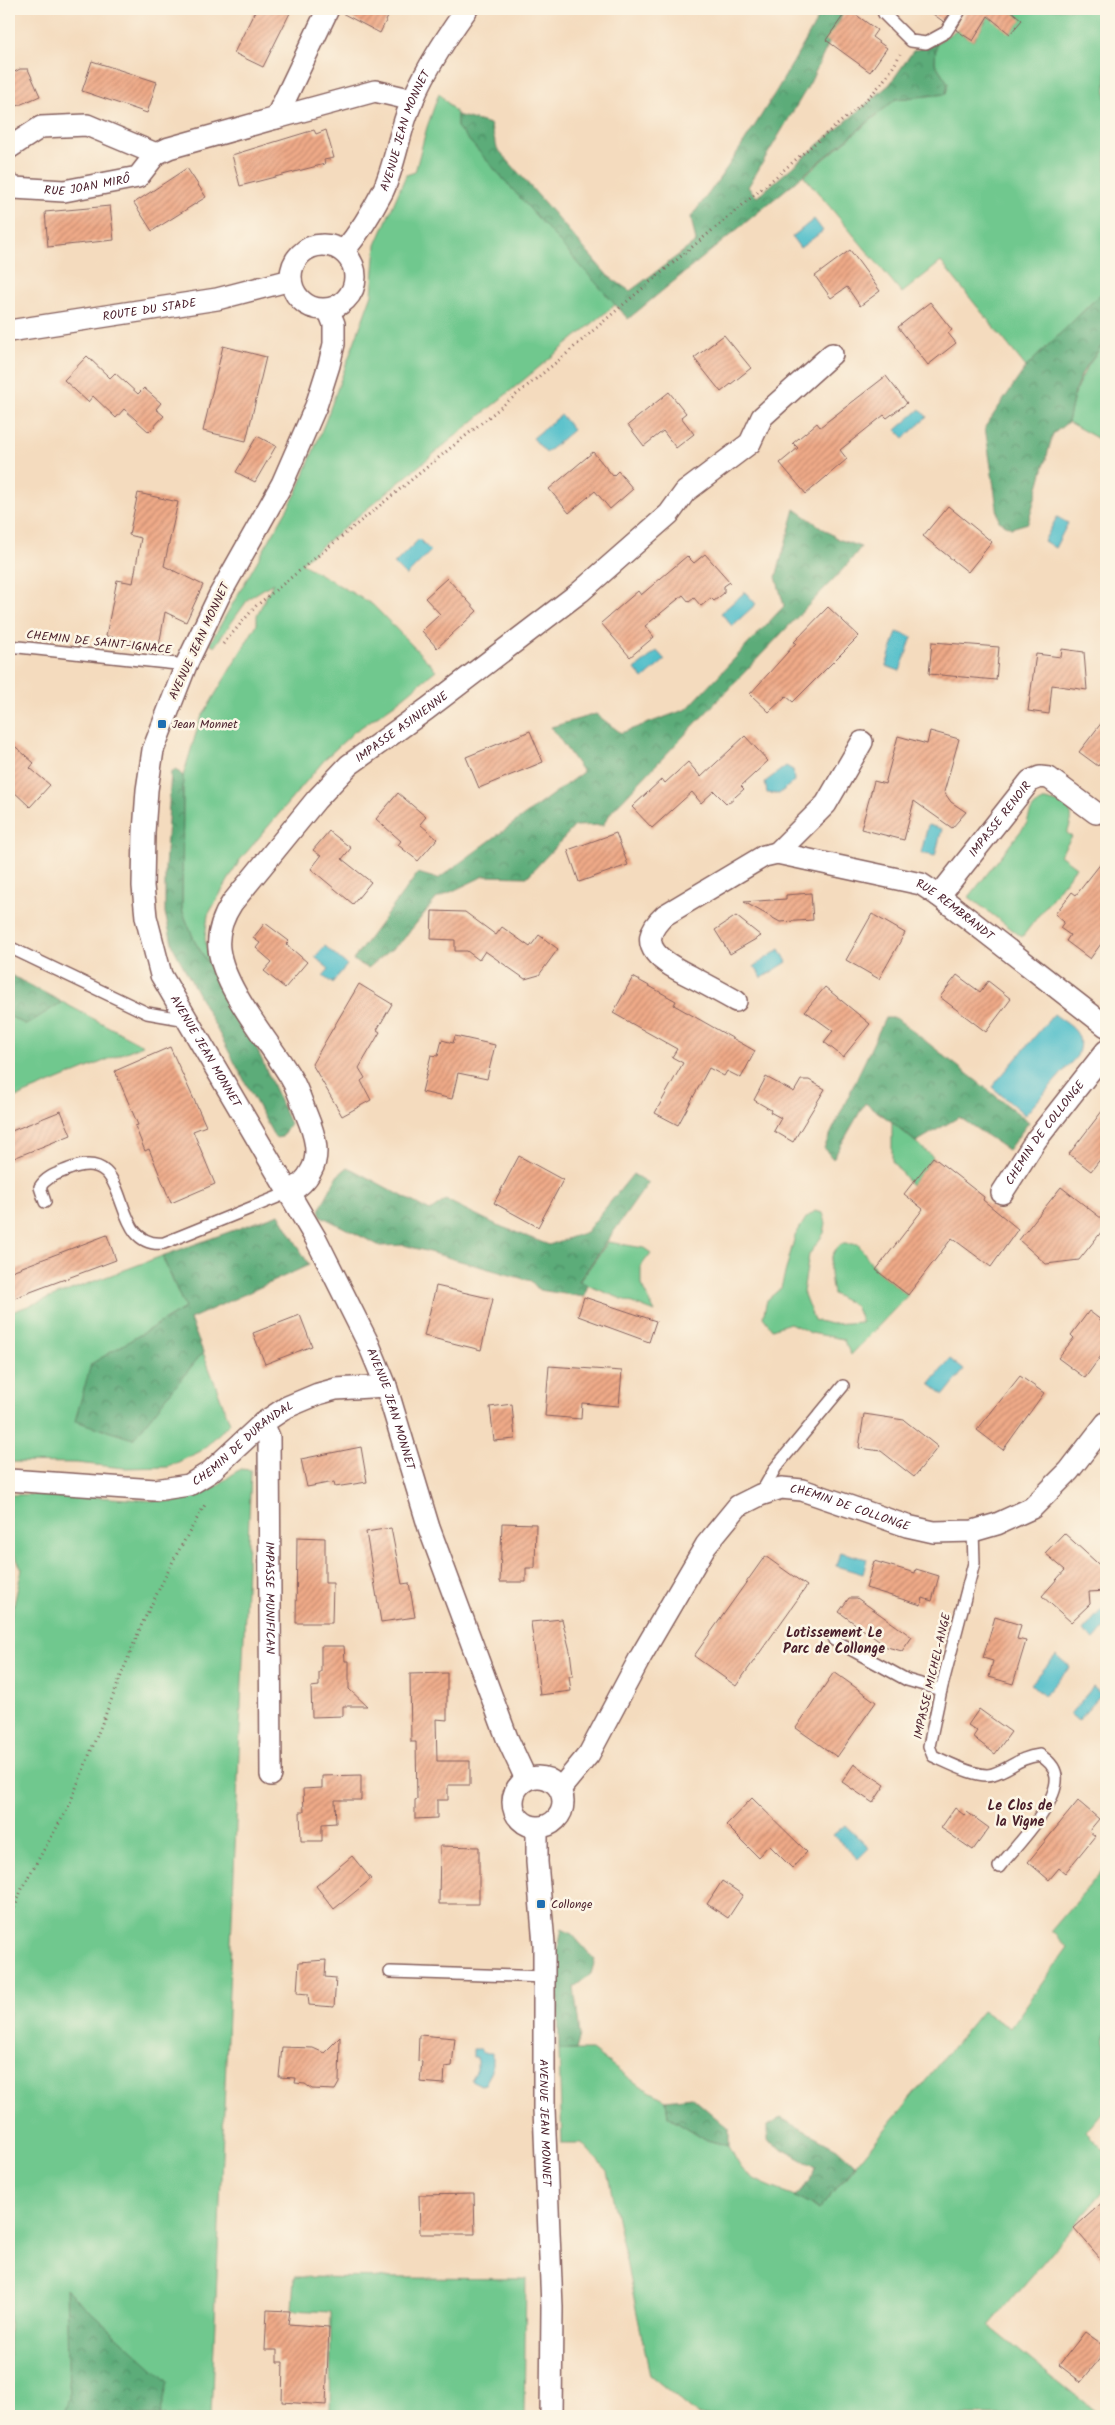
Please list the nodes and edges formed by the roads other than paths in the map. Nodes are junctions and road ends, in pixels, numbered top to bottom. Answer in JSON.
{"nodes":[{"id":1,"x":328,"y":9,"type":"edge"},
{"id":2,"x":467,"y":9,"type":"edge"},
{"id":3,"x":882,"y":9,"type":"edge"},
{"id":4,"x":961,"y":9,"type":"edge"},
{"id":5,"x":413,"y":100,"type":"junction"},
{"id":6,"x":276,"y":118,"type":"junction"},
{"id":7,"x":9,"y":148,"type":"edge"},
{"id":8,"x":156,"y":154,"type":"junction"},
{"id":9,"x":9,"y":184,"type":"edge"},
{"id":10,"x":344,"y":251,"type":"junction"},
{"id":11,"x":290,"y":280,"type":"junction"},
{"id":12,"x":328,"y":309,"type":"junction"},
{"id":13,"x":9,"y":331,"type":"edge"},
{"id":14,"x":832,"y":354,"type":"dead end"},
{"id":15,"x":9,"y":646,"type":"edge"},
{"id":16,"x":186,"y":666,"type":"junction"},
{"id":17,"x":862,"y":742,"type":"dead end"},
{"id":18,"x":1096,"y":813,"type":"dead end"},
{"id":19,"x":777,"y":853,"type":"junction"},
{"id":20,"x":939,"y":896,"type":"junction"},
{"id":21,"x":9,"y":947,"type":"edge"},
{"id":22,"x":736,"y":1001,"type":"dead end"},
{"id":23,"x":187,"y":1020,"type":"junction"},
{"id":24,"x":1106,"y":1026,"type":"edge"},
{"id":25,"x":1106,"y":1051,"type":"edge"},
{"id":26,"x":290,"y":1192,"type":"junction"},
{"id":27,"x":1002,"y":1193,"type":"dead end"},
{"id":28,"x":45,"y":1202,"type":"dead end"},
{"id":29,"x":386,"y":1386,"type":"junction"},
{"id":30,"x":843,"y":1386,"type":"dead end"},
{"id":31,"x":263,"y":1423,"type":"junction"},
{"id":32,"x":1106,"y":1423,"type":"edge"},
{"id":33,"x":9,"y":1480,"type":"edge"},
{"id":34,"x":760,"y":1495,"type":"junction"},
{"id":35,"x":973,"y":1531,"type":"junction"},
{"id":36,"x":834,"y":1640,"type":"dead end"},
{"id":37,"x":941,"y":1690,"type":"junction"},
{"id":38,"x":271,"y":1775,"type":"dead end"},
{"id":39,"x":526,"y":1779,"type":"junction"},
{"id":40,"x":560,"y":1789,"type":"junction"},
{"id":41,"x":537,"y":1828,"type":"junction"},
{"id":42,"x":999,"y":1867,"type":"dead end"},
{"id":43,"x":390,"y":1972,"type":"dead end"},
{"id":44,"x":545,"y":1977,"type":"junction"},
{"id":45,"x":552,"y":2416,"type":"edge"}],
"edges":[{"from":1,"to":6,"type":"street"},
{"from":2,"to":5,"type":"street","name":"AVENUE JEAN MONNET"},
{"from":3,"to":4,"type":"lane"},
{"from":5,"to":6,"type":"street"},
{"from":5,"to":10,"type":"street","name":"AVENUE JEAN MONNET"},
{"from":6,"to":8,"type":"street"},
{"from":7,"to":8,"type":"street"},
{"from":8,"to":9,"type":"street","name":"RUE JOAN MIRÔ"},
{"from":10,"to":11,"type":"street"},
{"from":10,"to":12,"type":"street"},
{"from":11,"to":12,"type":"street"},
{"from":11,"to":13,"type":"street","name":"ROUTE DU STADE"},
{"from":12,"to":16,"type":"street","name":"AVENUE JEAN MONNET"},
{"from":14,"to":26,"type":"street","name":"IMPASSE ASINIENNE"},
{"from":15,"to":16,"type":"lane","name":"CHEMIN DE SAINT-IGNACE"},
{"from":16,"to":23,"type":"street","name":"AVENUE JEAN MONNET"},
{"from":17,"to":19,"type":"street"},
{"from":18,"to":20,"type":"street","name":"IMPASSE RENOIR"},
{"from":19,"to":20,"type":"street","name":"RUE REMBRANDT"},
{"from":19,"to":22,"type":"street"},
{"from":20,"to":24,"type":"street","name":"RUE REMBRANDT"},
{"from":21,"to":23,"type":"lane"},
{"from":23,"to":26,"type":"street","name":"AVENUE JEAN MONNET"},
{"from":25,"to":27,"type":"street","name":"CHEMIN DE COLLONGE"},
{"from":26,"to":28,"type":"lane"},
{"from":26,"to":29,"type":"street","name":"AVENUE JEAN MONNET"},
{"from":29,"to":31,"type":"street","name":"CHEMIN DE DURANDAL"},
{"from":29,"to":39,"type":"street","name":"AVENUE JEAN MONNET"},
{"from":30,"to":34,"type":"lane"},
{"from":31,"to":33,"type":"street","name":"CHEMIN DE DURANDAL"},
{"from":31,"to":38,"type":"street","name":"IMPASSE MUNIFICAN"},
{"from":32,"to":35,"type":"street","name":"CHEMIN DE COLLONGE"},
{"from":34,"to":35,"type":"street","name":"CHEMIN DE COLLONGE"},
{"from":34,"to":40,"type":"street","name":"CHEMIN DE COLLONGE"},
{"from":35,"to":37,"type":"lane","name":"IMPASSE MICHEL-ANGE"},
{"from":36,"to":37,"type":"lane"},
{"from":37,"to":42,"type":"lane","name":"IMPASSE MICHEL-ANGE"},
{"from":39,"to":40,"type":"street"},
{"from":39,"to":41,"type":"street"},
{"from":40,"to":41,"type":"street"},
{"from":41,"to":44,"type":"street","name":"AVENUE JEAN MONNET"},
{"from":43,"to":44,"type":"lane"},
{"from":44,"to":45,"type":"street","name":"AVENUE JEAN MONNET"}]}
